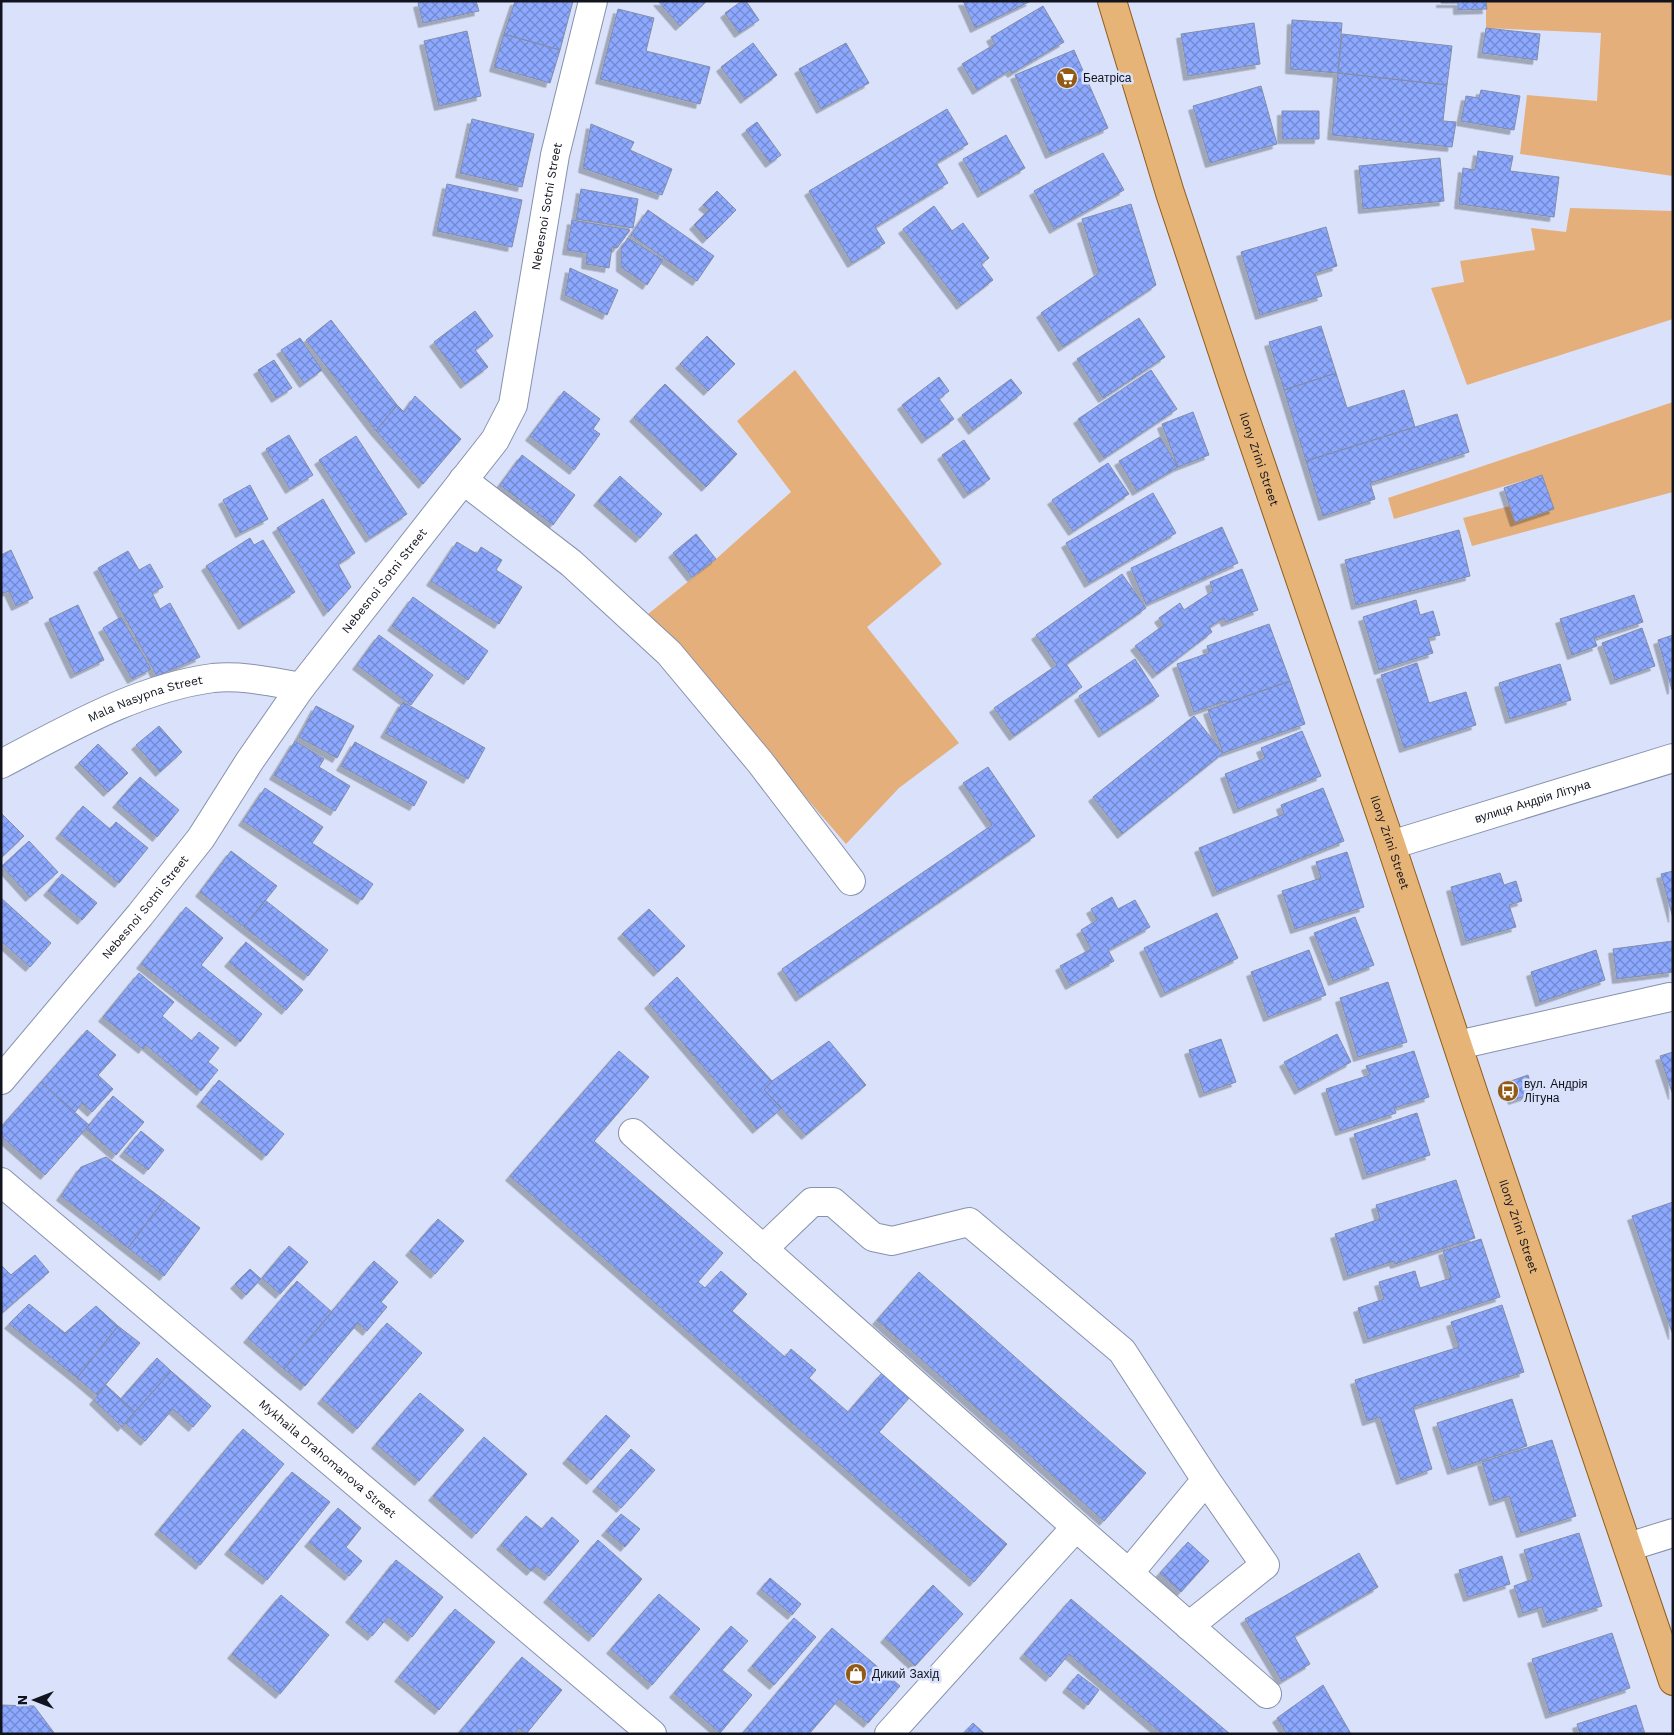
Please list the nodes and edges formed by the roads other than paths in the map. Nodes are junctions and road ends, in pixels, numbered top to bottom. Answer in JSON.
{"nodes":[{"id":1,"x":593,"y":1,"type":"edge"},
{"id":2,"x":1112,"y":1,"type":"edge"},
{"id":3,"x":463,"y":480,"type":"junction"},
{"id":4,"x":301,"y":687,"type":"junction"},
{"id":5,"x":1673,"y":758,"type":"edge"},
{"id":6,"x":1,"y":764,"type":"edge"},
{"id":7,"x":1391,"y":845,"type":"junction"},
{"id":8,"x":851,"y":881,"type":"dead end"},
{"id":9,"x":1670,"y":997,"type":"dead end"},
{"id":10,"x":1458,"y":1045,"type":"junction"},
{"id":11,"x":1,"y":1080,"type":"edge"},
{"id":12,"x":633,"y":1133,"type":"dead end"},
{"id":13,"x":1,"y":1182,"type":"edge"},
{"id":14,"x":763,"y":1249,"type":"junction"},
{"id":15,"x":1206,"y":1480,"type":"junction"},
{"id":16,"x":1076,"y":1527,"type":"junction"},
{"id":17,"x":1673,"y":1533,"type":"edge"},
{"id":18,"x":1628,"y":1547,"type":"junction"},
{"id":19,"x":1128,"y":1573,"type":"junction"},
{"id":20,"x":1189,"y":1626,"type":"junction"},
{"id":21,"x":1673,"y":1681,"type":"edge"},
{"id":22,"x":1267,"y":1694,"type":"dead end"},
{"id":23,"x":652,"y":1734,"type":"edge"},
{"id":24,"x":889,"y":1734,"type":"edge"}],
"edges":[{"from":1,"to":3,"type":"street","name":"Nebesnoi Sotni Street"},
{"from":2,"to":7,"type":"main road","name":"Ilony Zrini Street"},
{"from":3,"to":4,"type":"street","name":"Nebesnoi Sotni Street"},
{"from":3,"to":8,"type":"street"},
{"from":4,"to":6,"type":"street","name":"Mala Nasypna Street"},
{"from":4,"to":11,"type":"street","name":"Nebesnoi Sotni Street"},
{"from":5,"to":7,"type":"street","name":"вулиця Андрія Літуна"},
{"from":7,"to":10,"type":"main road","name":"Ilony Zrini Street"},
{"from":9,"to":10,"type":"street"},
{"from":10,"to":18,"type":"main road","name":"Ilony Zrini Street"},
{"from":12,"to":14,"type":"street"},
{"from":13,"to":23,"type":"street","name":"Mykhaila Drahomanova Street"},
{"from":14,"to":15,"type":"street"},
{"from":14,"to":16,"type":"street"},
{"from":15,"to":19,"type":"street"},
{"from":15,"to":20,"type":"street"},
{"from":16,"to":19,"type":"street"},
{"from":16,"to":24,"type":"street"},
{"from":17,"to":18,"type":"street"},
{"from":18,"to":21,"type":"main road","name":"Ilony Zrini Street"},
{"from":19,"to":20,"type":"street"},
{"from":20,"to":22,"type":"street"}]}
